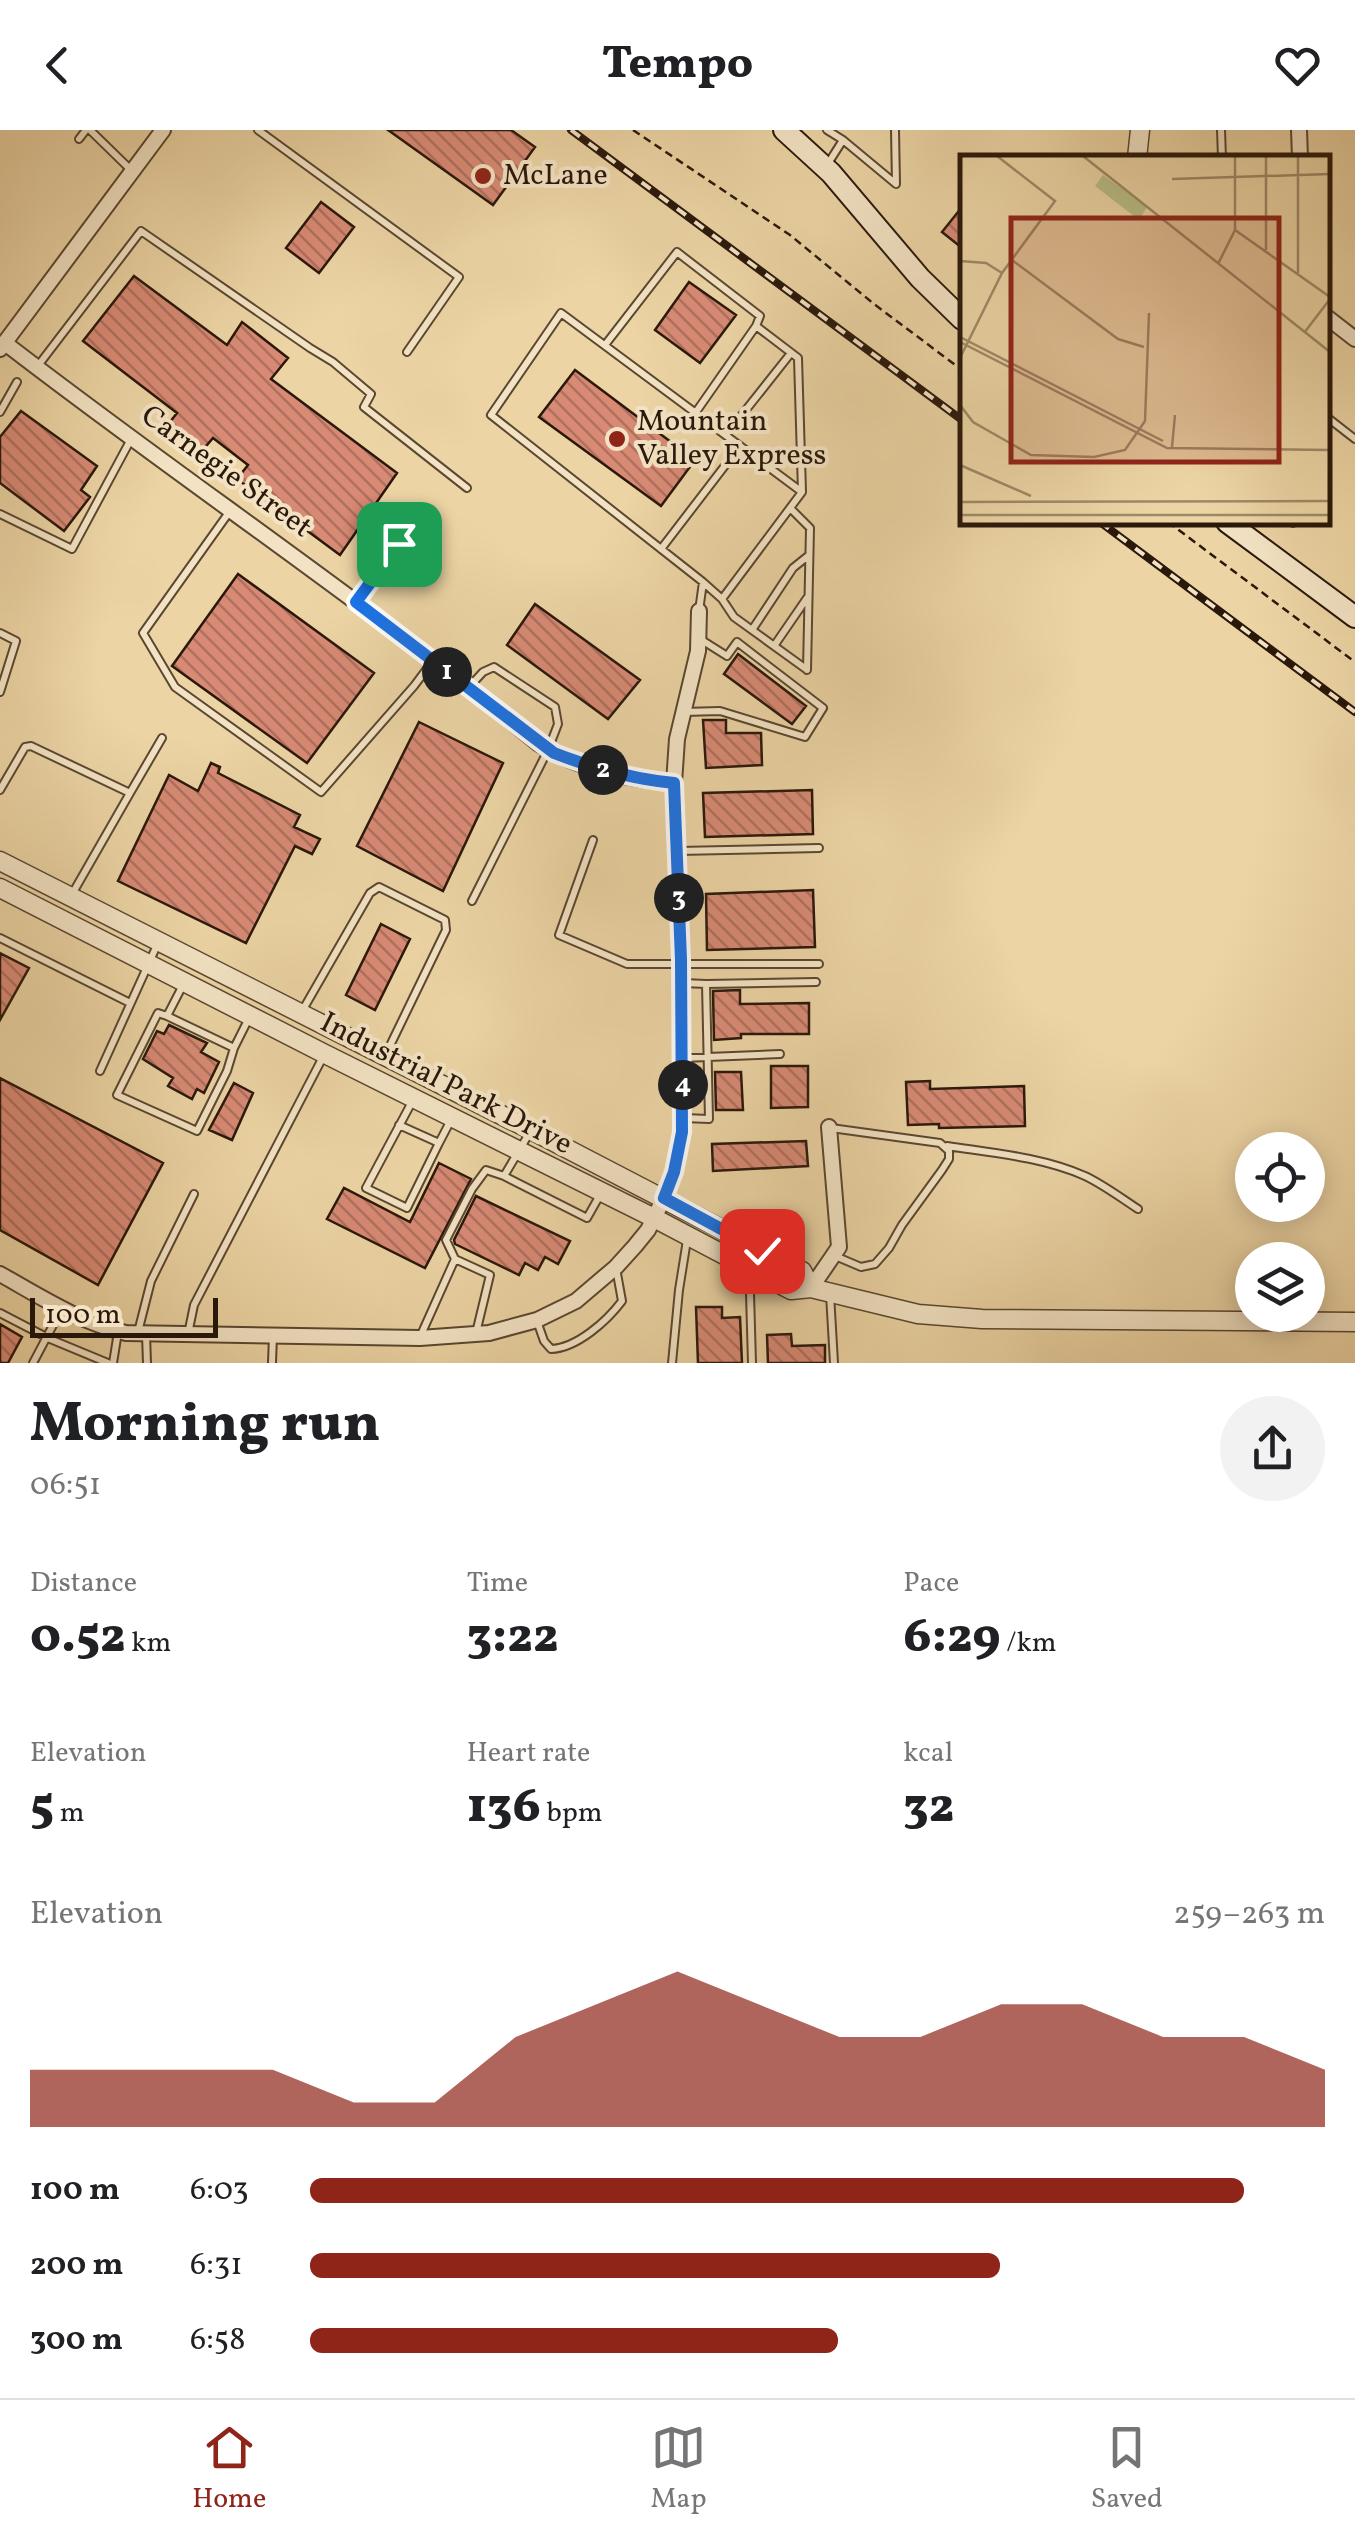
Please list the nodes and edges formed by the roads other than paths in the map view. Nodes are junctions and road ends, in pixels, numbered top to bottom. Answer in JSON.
{"nodes":[{"id":1,"x":88,"y":130,"type":"edge"},
{"id":2,"x":163,"y":130,"type":"edge"},
{"id":3,"x":258,"y":130,"type":"edge"},
{"id":4,"x":784,"y":130,"type":"edge"},
{"id":5,"x":828,"y":130,"type":"edge"},
{"id":6,"x":894,"y":130,"type":"edge"},
{"id":7,"x":1140,"y":130,"type":"edge"},
{"id":8,"x":1221,"y":130,"type":"edge"},
{"id":9,"x":79,"y":139,"type":"dead end"},
{"id":10,"x":844,"y":140,"type":"junction"},
{"id":11,"x":1138,"y":155,"type":"edge"},
{"id":12,"x":1222,"y":155,"type":"edge"},
{"id":13,"x":825,"y":168,"type":"junction"},
{"id":14,"x":132,"y":171,"type":"junction"},
{"id":15,"x":960,"y":317,"type":"edge"},
{"id":16,"x":1330,"y":319,"type":"edge"},
{"id":17,"x":756,"y":326,"type":"junction"},
{"id":18,"x":1355,"y":338,"type":"edge"},
{"id":19,"x":605,"y":345,"type":"junction"},
{"id":20,"x":2,"y":346,"type":"edge"},
{"id":21,"x":407,"y":352,"type":"dead end"},
{"id":22,"x":791,"y":353,"type":"junction"},
{"id":23,"x":36,"y":368,"type":"junction"},
{"id":24,"x":17,"y":382,"type":"dead end"},
{"id":25,"x":0,"y":412,"type":"edge"},
{"id":26,"x":696,"y":412,"type":"junction"},
{"id":27,"x":1330,"y":420,"type":"edge"},
{"id":28,"x":726,"y":435,"type":"junction"},
{"id":29,"x":132,"y":438,"type":"junction"},
{"id":30,"x":1355,"y":439,"type":"edge"},
{"id":31,"x":740,"y":446,"type":"junction"},
{"id":32,"x":466,"y":488,"type":"dead end"},
{"id":33,"x":802,"y":492,"type":"junction"},
{"id":34,"x":790,"y":508,"type":"junction"},
{"id":35,"x":231,"y":510,"type":"junction"},
{"id":36,"x":0,"y":514,"type":"edge"},
{"id":37,"x":1231,"y":525,"type":"edge"},
{"id":38,"x":399,"y":544,"type":"dead end"},
{"id":39,"x":662,"y":549,"type":"junction"},
{"id":40,"x":809,"y":555,"type":"junction"},
{"id":41,"x":703,"y":582,"type":"junction"},
{"id":42,"x":808,"y":596,"type":"junction"},
{"id":43,"x":722,"y":599,"type":"junction"},
{"id":44,"x":356,"y":602,"type":"junction"},
{"id":45,"x":699,"y":611,"type":"joint"},
{"id":46,"x":1355,"y":618,"type":"edge"},
{"id":47,"x":752,"y":630,"type":"junction"},
{"id":48,"x":0,"y":632,"type":"edge"},
{"id":49,"x":699,"y":638,"type":"junction"},
{"id":50,"x":774,"y":646,"type":"junction"},
{"id":51,"x":432,"y":661,"type":"junction"},
{"id":52,"x":468,"y":688,"type":"junction"},
{"id":53,"x":0,"y":692,"type":"edge"},
{"id":54,"x":682,"y":712,"type":"junction"},
{"id":55,"x":162,"y":738,"type":"dead end"},
{"id":56,"x":548,"y":750,"type":"junction"},
{"id":57,"x":674,"y":783,"type":"junction"},
{"id":58,"x":0,"y":790,"type":"edge"},
{"id":59,"x":130,"y":793,"type":"junction"},
{"id":60,"x":593,"y":840,"type":"dead end"},
{"id":61,"x":819,"y":848,"type":"dead end"},
{"id":62,"x":677,"y":851,"type":"junction"},
{"id":63,"x":0,"y":861,"type":"edge"},
{"id":64,"x":0,"y":888,"type":"edge"},
{"id":65,"x":71,"y":897,"type":"junction"},
{"id":66,"x":472,"y":901,"type":"dead end"},
{"id":67,"x":58,"y":918,"type":"junction"},
{"id":68,"x":0,"y":938,"type":"edge"},
{"id":69,"x":158,"y":942,"type":"junction"},
{"id":70,"x":147,"y":963,"type":"junction"},
{"id":71,"x":819,"y":964,"type":"dead end"},
{"id":72,"x":681,"y":965,"type":"junction"},
{"id":73,"x":184,"y":982,"type":"junction"},
{"id":74,"x":816,"y":982,"type":"dead end"},
{"id":75,"x":682,"y":983,"type":"junction"},
{"id":76,"x":706,"y":984,"type":"junction"},
{"id":77,"x":130,"y":1003,"type":"junction"},
{"id":78,"x":300,"y":1014,"type":"junction"},
{"id":79,"x":167,"y":1016,"type":"junction"},
{"id":80,"x":250,"y":1016,"type":"junction"},
{"id":81,"x":234,"y":1048,"type":"junction"},
{"id":82,"x":325,"y":1054,"type":"junction"},
{"id":83,"x":780,"y":1054,"type":"dead end"},
{"id":84,"x":384,"y":1057,"type":"junction"},
{"id":85,"x":707,"y":1057,"type":"junction"},
{"id":86,"x":682,"y":1058,"type":"junction"},
{"id":87,"x":100,"y":1071,"type":"dead end"},
{"id":88,"x":414,"y":1098,"type":"junction"},
{"id":89,"x":452,"y":1118,"type":"junction"},
{"id":90,"x":682,"y":1118,"type":"junction"},
{"id":91,"x":399,"y":1126,"type":"junction"},
{"id":92,"x":829,"y":1127,"type":"joint"},
{"id":93,"x":531,"y":1130,"type":"junction"},
{"id":94,"x":439,"y":1143,"type":"junction"},
{"id":95,"x":946,"y":1146,"type":"junction"},
{"id":96,"x":518,"y":1150,"type":"junction"},
{"id":97,"x":504,"y":1176,"type":"junction"},
{"id":98,"x":601,"y":1192,"type":"junction"},
{"id":99,"x":194,"y":1194,"type":"dead end"},
{"id":100,"x":664,"y":1198,"type":"junction"},
{"id":101,"x":1138,"y":1209,"type":"dead end"},
{"id":102,"x":654,"y":1218,"type":"junction"},
{"id":103,"x":687,"y":1237,"type":"junction"},
{"id":104,"x":772,"y":1256,"type":"junction"},
{"id":105,"x":834,"y":1256,"type":"junction"},
{"id":106,"x":455,"y":1259,"type":"junction"},
{"id":107,"x":616,"y":1266,"type":"junction"},
{"id":108,"x":0,"y":1274,"type":"edge"},
{"id":109,"x":762,"y":1275,"type":"junction"},
{"id":110,"x":821,"y":1291,"type":"junction"},
{"id":111,"x":62,"y":1309,"type":"junction"},
{"id":112,"x":0,"y":1313,"type":"edge"},
{"id":113,"x":537,"y":1320,"type":"junction"},
{"id":114,"x":1355,"y":1322,"type":"edge"},
{"id":115,"x":118,"y":1331,"type":"junction"},
{"id":116,"x":142,"y":1333,"type":"junction"},
{"id":117,"x":188,"y":1334,"type":"junction"},
{"id":118,"x":476,"y":1334,"type":"junction"},
{"id":119,"x":273,"y":1335,"type":"junction"},
{"id":120,"x":46,"y":1337,"type":"junction"},
{"id":121,"x":420,"y":1338,"type":"junction"},
{"id":122,"x":34,"y":1363,"type":"edge"},
{"id":123,"x":110,"y":1363,"type":"edge"},
{"id":124,"x":146,"y":1363,"type":"edge"},
{"id":125,"x":272,"y":1363,"type":"edge"},
{"id":126,"x":672,"y":1363,"type":"edge"},
{"id":127,"x":752,"y":1363,"type":"edge"},
{"id":128,"x":834,"y":1363,"type":"edge"}],
"edges":[{"from":1,"to":9,"type":"lane"},
{"from":1,"to":14,"type":"lane"},
{"from":2,"to":14,"type":"street"},
{"from":3,"to":21,"type":"lane"},
{"from":4,"to":13,"type":"main road"},
{"from":5,"to":10,"type":"lane"},
{"from":6,"to":10,"type":"lane"},
{"from":7,"to":11,"type":"street"},
{"from":8,"to":12,"type":"lane"},
{"from":10,"to":13,"type":"lane"},
{"from":13,"to":15,"type":"main road"},
{"from":14,"to":20,"type":"street"},
{"from":16,"to":18,"type":"street"},
{"from":17,"to":19,"type":"lane"},
{"from":17,"to":22,"type":"lane"},
{"from":17,"to":26,"type":"lane"},
{"from":19,"to":26,"type":"lane"},
{"from":19,"to":39,"type":"lane"},
{"from":20,"to":23,"type":"street","name":"Carnegie Street"},
{"from":22,"to":28,"type":"lane"},
{"from":22,"to":33,"type":"lane"},
{"from":23,"to":29,"type":"street","name":"Carnegie Street"},
{"from":23,"to":32,"type":"lane"},
{"from":24,"to":25,"type":"lane"},
{"from":26,"to":28,"type":"lane"},
{"from":27,"to":30,"type":"lane"},
{"from":28,"to":31,"type":"lane"},
{"from":29,"to":35,"type":"street","name":"Carnegie Street"},
{"from":29,"to":36,"type":"lane"},
{"from":31,"to":33,"type":"lane"},
{"from":31,"to":39,"type":"lane"},
{"from":33,"to":34,"type":"lane"},
{"from":34,"to":40,"type":"lane"},
{"from":34,"to":43,"type":"lane"},
{"from":35,"to":44,"type":"street","name":"Carnegie Street"},
{"from":35,"to":51,"type":"lane"},
{"from":37,"to":46,"type":"main road"},
{"from":38,"to":44,"type":"lane"},
{"from":39,"to":41,"type":"lane"},
{"from":40,"to":42,"type":"lane"},
{"from":40,"to":47,"type":"lane"},
{"from":41,"to":43,"type":"lane"},
{"from":41,"to":45,"type":"lane"},
{"from":42,"to":50,"type":"lane"},
{"from":42,"to":50,"type":"lane"},
{"from":43,"to":47,"type":"lane"},
{"from":44,"to":51,"type":"street","name":"Carnegie Street"},
{"from":45,"to":49,"type":"street"},
{"from":47,"to":50,"type":"lane"},
{"from":48,"to":53,"type":"lane"},
{"from":49,"to":54,"type":"street"},
{"from":49,"to":54,"type":"lane"},
{"from":51,"to":52,"type":"street","name":"Carnegie Street"},
{"from":52,"to":56,"type":"street","name":"Carnegie Street"},
{"from":52,"to":56,"type":"lane"},
{"from":54,"to":57,"type":"street"},
{"from":55,"to":59,"type":"lane"},
{"from":56,"to":57,"type":"street","name":"Carnegie Street"},
{"from":56,"to":66,"type":"lane"},
{"from":57,"to":62,"type":"street"},
{"from":58,"to":59,"type":"lane"},
{"from":59,"to":65,"type":"lane"},
{"from":60,"to":72,"type":"lane"},
{"from":61,"to":62,"type":"lane"},
{"from":62,"to":72,"type":"street"},
{"from":63,"to":65,"type":"street","name":"Industrial Park Drive"},
{"from":64,"to":67,"type":"street","name":"Industrial Park Drive"},
{"from":65,"to":67,"type":"street"},
{"from":65,"to":69,"type":"street","name":"Industrial Park Drive"},
{"from":67,"to":70,"type":"street","name":"Industrial Park Drive"},
{"from":68,"to":77,"type":"lane"},
{"from":69,"to":70,"type":"lane"},
{"from":69,"to":78,"type":"street","name":"Industrial Park Drive"},
{"from":70,"to":73,"type":"street","name":"Industrial Park Drive"},
{"from":70,"to":77,"type":"lane"},
{"from":71,"to":72,"type":"lane"},
{"from":72,"to":75,"type":"street"},
{"from":73,"to":79,"type":"lane"},
{"from":73,"to":80,"type":"street","name":"Industrial Park Drive"},
{"from":74,"to":76,"type":"lane"},
{"from":75,"to":76,"type":"lane"},
{"from":75,"to":86,"type":"street"},
{"from":76,"to":85,"type":"lane"},
{"from":77,"to":87,"type":"lane"},
{"from":78,"to":84,"type":"street","name":"Industrial Park Drive"},
{"from":78,"to":84,"type":"lane"},
{"from":79,"to":81,"type":"lane"},
{"from":79,"to":81,"type":"lane"},
{"from":80,"to":81,"type":"lane"},
{"from":80,"to":82,"type":"street","name":"Industrial Park Drive"},
{"from":82,"to":88,"type":"street","name":"Industrial Park Drive"},
{"from":82,"to":117,"type":"lane"},
{"from":83,"to":85,"type":"lane"},
{"from":84,"to":93,"type":"street","name":"Industrial Park Drive"},
{"from":85,"to":86,"type":"lane"},
{"from":85,"to":90,"type":"lane"},
{"from":86,"to":90,"type":"street"},
{"from":88,"to":89,"type":"street","name":"Industrial Park Drive"},
{"from":88,"to":91,"type":"lane"},
{"from":89,"to":94,"type":"lane"},
{"from":89,"to":96,"type":"street","name":"Industrial Park Drive"},
{"from":90,"to":100,"type":"street"},
{"from":91,"to":94,"type":"lane"},
{"from":91,"to":94,"type":"lane"},
{"from":92,"to":95,"type":"lane"},
{"from":92,"to":105,"type":"street"},
{"from":93,"to":96,"type":"lane"},
{"from":93,"to":100,"type":"street","name":"Industrial Park Drive"},
{"from":95,"to":101,"type":"lane"},
{"from":95,"to":105,"type":"lane"},
{"from":96,"to":97,"type":"lane"},
{"from":96,"to":98,"type":"street","name":"Industrial Park Drive"},
{"from":97,"to":98,"type":"lane"},
{"from":97,"to":106,"type":"lane"},
{"from":98,"to":102,"type":"street","name":"Industrial Park Drive"},
{"from":99,"to":116,"type":"lane"},
{"from":100,"to":102,"type":"street"},
{"from":100,"to":104,"type":"street","name":"Industrial Park Drive"},
{"from":102,"to":103,"type":"street","name":"Industrial Park Drive"},
{"from":102,"to":107,"type":"street"},
{"from":103,"to":109,"type":"street","name":"Industrial Park Drive"},
{"from":103,"to":126,"type":"lane"},
{"from":104,"to":109,"type":"lane"},
{"from":104,"to":110,"type":"street","name":"Industrial Park Drive"},
{"from":105,"to":110,"type":"street"},
{"from":106,"to":118,"type":"lane"},
{"from":106,"to":121,"type":"lane"},
{"from":107,"to":113,"type":"street"},
{"from":107,"to":113,"type":"lane"},
{"from":108,"to":111,"type":"street"},
{"from":109,"to":110,"type":"street","name":"Industrial Park Drive"},
{"from":109,"to":127,"type":"lane"},
{"from":110,"to":114,"type":"street","name":"Industrial Park Drive"},
{"from":110,"to":128,"type":"lane"},
{"from":111,"to":115,"type":"street"},
{"from":111,"to":120,"type":"lane"},
{"from":112,"to":120,"type":"lane"},
{"from":113,"to":118,"type":"street"},
{"from":115,"to":116,"type":"street"},
{"from":115,"to":123,"type":"lane"},
{"from":116,"to":117,"type":"street"},
{"from":116,"to":124,"type":"lane"},
{"from":117,"to":119,"type":"street"},
{"from":118,"to":121,"type":"street"},
{"from":119,"to":121,"type":"street"},
{"from":119,"to":125,"type":"lane"},
{"from":120,"to":122,"type":"lane"},
{"from":120,"to":123,"type":"lane"}]}
